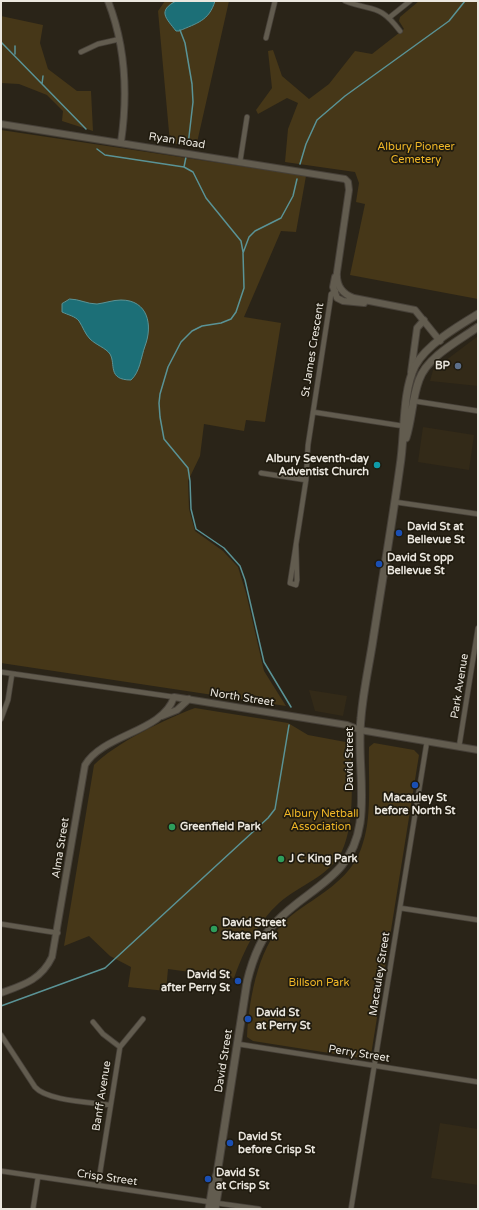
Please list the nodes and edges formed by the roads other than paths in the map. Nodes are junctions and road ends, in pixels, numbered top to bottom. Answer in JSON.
{"nodes":[{"id":1,"x":108,"y":1,"type":"edge"},
{"id":2,"x":275,"y":1,"type":"edge"},
{"id":3,"x":345,"y":1,"type":"edge"},
{"id":4,"x":410,"y":1,"type":"edge"},
{"id":5,"x":390,"y":17,"type":"junction"},
{"id":6,"x":400,"y":31,"type":"dead end"},
{"id":7,"x":266,"y":38,"type":"dead end"},
{"id":8,"x":120,"y":39,"type":"junction"},
{"id":9,"x":82,"y":52,"type":"dead end"},
{"id":10,"x":247,"y":117,"type":"dead end"},
{"id":11,"x":1,"y":124,"type":"edge"},
{"id":12,"x":121,"y":142,"type":"junction"},
{"id":13,"x":240,"y":162,"type":"junction"},
{"id":14,"x":348,"y":182,"type":"joint"},
{"id":15,"x":337,"y":272,"type":"junction"},
{"id":16,"x":340,"y":289,"type":"junction"},
{"id":17,"x":333,"y":292,"type":"junction"},
{"id":18,"x":383,"y":304,"type":"junction"},
{"id":19,"x":478,"y":314,"type":"edge"},
{"id":20,"x":424,"y":320,"type":"junction"},
{"id":21,"x":478,"y":327,"type":"edge"},
{"id":22,"x":440,"y":341,"type":"junction"},
{"id":23,"x":446,"y":350,"type":"junction"},
{"id":24,"x":410,"y":381,"type":"junction"},
{"id":25,"x":414,"y":401,"type":"junction"},
{"id":26,"x":478,"y":411,"type":"edge"},
{"id":27,"x":313,"y":412,"type":"junction"},
{"id":28,"x":403,"y":426,"type":"junction"},
{"id":29,"x":403,"y":446,"type":"junction"},
{"id":30,"x":261,"y":473,"type":"dead end"},
{"id":31,"x":306,"y":480,"type":"junction"},
{"id":32,"x":395,"y":502,"type":"junction"},
{"id":33,"x":478,"y":514,"type":"edge"},
{"id":34,"x":290,"y":583,"type":"dead end"},
{"id":35,"x":478,"y":631,"type":"edge"},
{"id":36,"x":1,"y":672,"type":"edge"},
{"id":37,"x":12,"y":674,"type":"junction"},
{"id":38,"x":174,"y":697,"type":"junction"},
{"id":39,"x":189,"y":699,"type":"junction"},
{"id":40,"x":158,"y":717,"type":"junction"},
{"id":41,"x":1,"y":719,"type":"edge"},
{"id":42,"x":360,"y":730,"type":"junction"},
{"id":43,"x":427,"y":741,"type":"junction"},
{"id":44,"x":459,"y":747,"type":"junction"},
{"id":45,"x":478,"y":750,"type":"edge"},
{"id":46,"x":400,"y":908,"type":"junction"},
{"id":47,"x":478,"y":920,"type":"edge"},
{"id":48,"x":1,"y":924,"type":"edge"},
{"id":49,"x":58,"y":933,"type":"junction"},
{"id":50,"x":1,"y":993,"type":"edge"},
{"id":51,"x":143,"y":1019,"type":"dead end"},
{"id":52,"x":93,"y":1022,"type":"dead end"},
{"id":53,"x":1,"y":1035,"type":"edge"},
{"id":54,"x":238,"y":1044,"type":"junction"},
{"id":55,"x":120,"y":1047,"type":"junction"},
{"id":56,"x":374,"y":1066,"type":"junction"},
{"id":57,"x":478,"y":1082,"type":"edge"},
{"id":58,"x":110,"y":1105,"type":"junction"},
{"id":59,"x":1,"y":1171,"type":"edge"},
{"id":60,"x":38,"y":1177,"type":"junction"},
{"id":61,"x":98,"y":1185,"type":"junction"},
{"id":62,"x":213,"y":1206,"type":"edge"},
{"id":63,"x":32,"y":1209,"type":"edge"},
{"id":64,"x":259,"y":1209,"type":"edge"},
{"id":65,"x":351,"y":1209,"type":"edge"}],
"edges":[{"from":1,"to":8,"type":"street"},
{"from":2,"to":7,"type":"street"},
{"from":3,"to":5,"type":"street"},
{"from":4,"to":5,"type":"street"},
{"from":5,"to":6,"type":"street"},
{"from":8,"to":9,"type":"street"},
{"from":8,"to":12,"type":"street"},
{"from":10,"to":13,"type":"street"},
{"from":11,"to":12,"type":"street","name":"Ryan Road"},
{"from":12,"to":13,"type":"street","name":"Ryan Road"},
{"from":13,"to":14,"type":"street","name":"Ryan Road"},
{"from":14,"to":15,"type":"street","name":"St James Crescent"},
{"from":15,"to":16,"type":"street","name":"St James Crescent"},
{"from":15,"to":17,"type":"street","name":"St James Crescent"},
{"from":16,"to":17,"type":"street","name":"St James Crescent"},
{"from":16,"to":18,"type":"street"},
{"from":17,"to":18,"type":"street"},
{"from":17,"to":27,"type":"street","name":"St James Crescent"},
{"from":18,"to":20,"type":"street"},
{"from":19,"to":22,"type":"main road","name":"David Street"},
{"from":20,"to":22,"type":"street"},
{"from":20,"to":24,"type":"street"},
{"from":21,"to":23,"type":"main road","name":"David Street"},
{"from":22,"to":23,"type":"main road"},
{"from":22,"to":24,"type":"main road","name":"David Street"},
{"from":23,"to":25,"type":"main road","name":"David Street"},
{"from":24,"to":28,"type":"main road","name":"David Street"},
{"from":25,"to":26,"type":"street"},
{"from":25,"to":29,"type":"main road","name":"David Street"},
{"from":27,"to":28,"type":"street","name":"St James Crescent"},
{"from":27,"to":31,"type":"street","name":"St James Crescent"},
{"from":28,"to":29,"type":"main road","name":"David Street"},
{"from":29,"to":32,"type":"main road","name":"David Street"},
{"from":30,"to":31,"type":"street"},
{"from":31,"to":34,"type":"street","name":"St James Crescent"},
{"from":32,"to":33,"type":"street"},
{"from":32,"to":42,"type":"main road","name":"David Street"},
{"from":35,"to":44,"type":"street","name":"Park Avenue"},
{"from":36,"to":37,"type":"street","name":"North Street"},
{"from":37,"to":38,"type":"street","name":"North Street"},
{"from":37,"to":41,"type":"street"},
{"from":38,"to":39,"type":"street","name":"North Street"},
{"from":38,"to":40,"type":"street","name":"Alma Street"},
{"from":39,"to":40,"type":"street","name":"Alma Street"},
{"from":39,"to":42,"type":"street","name":"North Street"},
{"from":40,"to":49,"type":"street","name":"Alma Street"},
{"from":42,"to":43,"type":"street","name":"North Street"},
{"from":42,"to":54,"type":"main road","name":"David Street"},
{"from":43,"to":44,"type":"street","name":"North Street"},
{"from":43,"to":46,"type":"street","name":"Macauley Street"},
{"from":44,"to":45,"type":"street","name":"North Street"},
{"from":46,"to":47,"type":"street"},
{"from":46,"to":56,"type":"street","name":"Macauley Street"},
{"from":48,"to":49,"type":"street"},
{"from":49,"to":50,"type":"street","name":"Alma Street"},
{"from":51,"to":55,"type":"street"},
{"from":52,"to":55,"type":"street","name":"Banff Avenue"},
{"from":53,"to":58,"type":"street"},
{"from":54,"to":56,"type":"street","name":"Perry Street"},
{"from":54,"to":62,"type":"main road","name":"David Street"},
{"from":55,"to":58,"type":"street","name":"Banff Avenue"},
{"from":56,"to":57,"type":"street","name":"Perry Street"},
{"from":56,"to":65,"type":"street","name":"Macauley Street"},
{"from":58,"to":61,"type":"street","name":"Banff Avenue"},
{"from":59,"to":60,"type":"street","name":"Crisp Street"},
{"from":60,"to":61,"type":"street","name":"Crisp Street"},
{"from":60,"to":63,"type":"street"},
{"from":61,"to":62,"type":"street","name":"Crisp Street"},
{"from":62,"to":64,"type":"street","name":"Crisp Street"}]}
